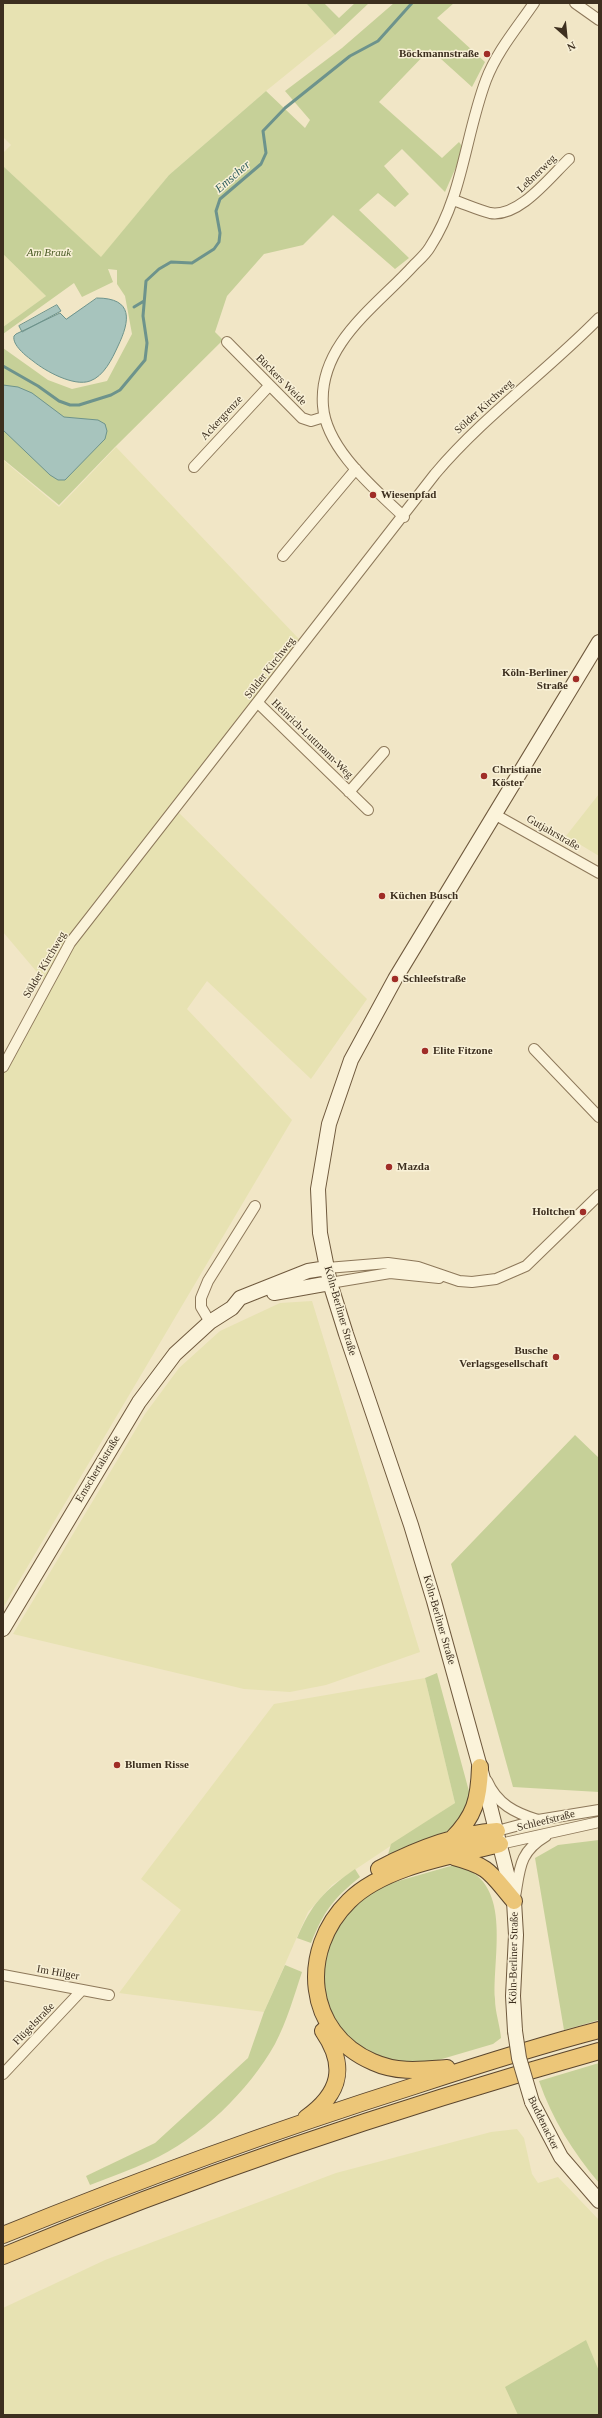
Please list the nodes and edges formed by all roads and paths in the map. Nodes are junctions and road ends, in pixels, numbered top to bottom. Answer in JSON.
{"nodes":[{"id":1,"x":534,"y":3,"type":"edge"},
{"id":2,"x":575,"y":3,"type":"edge"},
{"id":3,"x":599,"y":20,"type":"edge"},
{"id":4,"x":569,"y":159,"type":"dead end"},
{"id":5,"x":453,"y":200,"type":"junction"},
{"id":6,"x":599,"y":318,"type":"edge"},
{"id":7,"x":227,"y":342,"type":"dead end"},
{"id":8,"x":269,"y":386,"type":"junction"},
{"id":9,"x":324,"y":417,"type":"junction"},
{"id":10,"x":194,"y":467,"type":"dead end"},
{"id":11,"x":356,"y":469,"type":"junction"},
{"id":12,"x":404,"y":517,"type":"junction"},
{"id":13,"x":283,"y":556,"type":"dead end"},
{"id":14,"x":599,"y":642,"type":"edge"},
{"id":15,"x":258,"y":703,"type":"junction"},
{"id":16,"x":384,"y":752,"type":"dead end"},
{"id":17,"x":349,"y":792,"type":"junction"},
{"id":18,"x":368,"y":810,"type":"dead end"},
{"id":19,"x":494,"y":814,"type":"junction"},
{"id":20,"x":599,"y":873,"type":"edge"},
{"id":21,"x":534,"y":1049,"type":"dead end"},
{"id":22,"x":3,"y":1067,"type":"edge"},
{"id":23,"x":599,"y":1117,"type":"edge"},
{"id":24,"x":599,"y":1195,"type":"edge"},
{"id":25,"x":255,"y":1206,"type":"dead end"},
{"id":26,"x":327,"y":1268,"type":"junction"},
{"id":27,"x":443,"y":1277,"type":"junction"},
{"id":28,"x":330,"y":1283,"type":"junction"},
{"id":29,"x":232,"y":1308,"type":"junction"},
{"id":30,"x":210,"y":1322,"type":"junction"},
{"id":31,"x":3,"y":1629,"type":"edge"},
{"id":32,"x":480,"y":1767,"type":"junction"},
{"id":33,"x":599,"y":1810,"type":"edge"},
{"id":34,"x":538,"y":1820,"type":"junction"},
{"id":35,"x":599,"y":1822,"type":"edge"},
{"id":36,"x":554,"y":1831,"type":"junction"},
{"id":37,"x":498,"y":1838,"type":"junction"},
{"id":38,"x":451,"y":1839,"type":"junction"},
{"id":39,"x":452,"y":1856,"type":"junction"},
{"id":40,"x":514,"y":1901,"type":"junction"},
{"id":41,"x":3,"y":1975,"type":"edge"},
{"id":42,"x":82,"y":1990,"type":"junction"},
{"id":43,"x":109,"y":1995,"type":"dead end"},
{"id":44,"x":599,"y":2030,"type":"edge"},
{"id":45,"x":514,"y":2031,"type":"joint"},
{"id":46,"x":599,"y":2051,"type":"edge"},
{"id":47,"x":474,"y":2066,"type":"junction"},
{"id":48,"x":3,"y":2074,"type":"edge"},
{"id":49,"x":297,"y":2124,"type":"junction"},
{"id":50,"x":599,"y":2201,"type":"edge"},
{"id":51,"x":3,"y":2235,"type":"edge"},
{"id":52,"x":3,"y":2256,"type":"edge"}],
"edges":[{"from":1,"to":5,"type":"street"},
{"from":2,"to":3,"type":"street"},
{"from":4,"to":5,"type":"street","name":"Leßnerweg"},
{"from":5,"to":9,"type":"street"},
{"from":6,"to":12,"type":"street","name":"Sölder Kirchweg"},
{"from":7,"to":8,"type":"street","name":"Bückers Weide"},
{"from":8,"to":9,"type":"street","name":"Bückers Weide"},
{"from":8,"to":10,"type":"street","name":"Ackergrenze"},
{"from":9,"to":11,"type":"street"},
{"from":11,"to":12,"type":"street"},
{"from":11,"to":13,"type":"street"},
{"from":12,"to":15,"type":"street","name":"Sölder Kirchweg"},
{"from":14,"to":19,"type":"main road","name":"Köln-Berliner Straße"},
{"from":15,"to":17,"type":"street","name":"Heinrich-Luttmann-Weg"},
{"from":15,"to":22,"type":"street","name":"Sölder Kirchweg"},
{"from":16,"to":17,"type":"street","name":"Heinrich-Luttmann-Weg"},
{"from":17,"to":18,"type":"street","name":"Heinrich-Luttmann-Weg"},
{"from":19,"to":20,"type":"street","name":"Gutjahrstraße"},
{"from":19,"to":26,"type":"main road","name":"Köln-Berliner Straße"},
{"from":21,"to":23,"type":"street"},
{"from":24,"to":27,"type":"street"},
{"from":25,"to":30,"type":"street"},
{"from":26,"to":27,"type":"street"},
{"from":26,"to":28,"type":"main road","name":"Köln-Berliner Straße"},
{"from":26,"to":29,"type":"main road","name":"Emschertalstraße"},
{"from":27,"to":28,"type":"street"},
{"from":28,"to":29,"type":"main road"},
{"from":28,"to":32,"type":"main road","name":"Köln-Berliner Straße"},
{"from":29,"to":30,"type":"main road","name":"Emschertalstraße"},
{"from":30,"to":31,"type":"main road","name":"Emschertalstraße"},
{"from":32,"to":34,"type":"street","name":"Schleefstraße"},
{"from":32,"to":37,"type":"main road","name":"Köln-Berliner Straße"},
{"from":32,"to":38,"type":"highway"},
{"from":33,"to":34,"type":"street","name":"Schleefstraße"},
{"from":34,"to":37,"type":"street","name":"Schleefstraße"},
{"from":35,"to":36,"type":"street","name":"Schleefstraße"},
{"from":36,"to":37,"type":"street","name":"Schleefstraße"},
{"from":36,"to":40,"type":"street"},
{"from":37,"to":38,"type":"highway"},
{"from":37,"to":39,"type":"highway"},
{"from":37,"to":40,"type":"main road","name":"Köln-Berliner Straße"},
{"from":38,"to":49,"type":"highway"},
{"from":39,"to":40,"type":"highway"},
{"from":39,"to":47,"type":"highway"},
{"from":40,"to":45,"type":"main road","name":"Köln-Berliner Straße"},
{"from":41,"to":42,"type":"street","name":"Im Hilger"},
{"from":42,"to":43,"type":"street","name":"Im Hilger"},
{"from":42,"to":48,"type":"street","name":"Flügelstraße"},
{"from":44,"to":47,"type":"highway"},
{"from":45,"to":50,"type":"main road","name":"Buddenacker","bridge":true},
{"from":46,"to":52,"type":"highway"},
{"from":47,"to":49,"type":"highway"},
{"from":49,"to":51,"type":"highway"}]}
